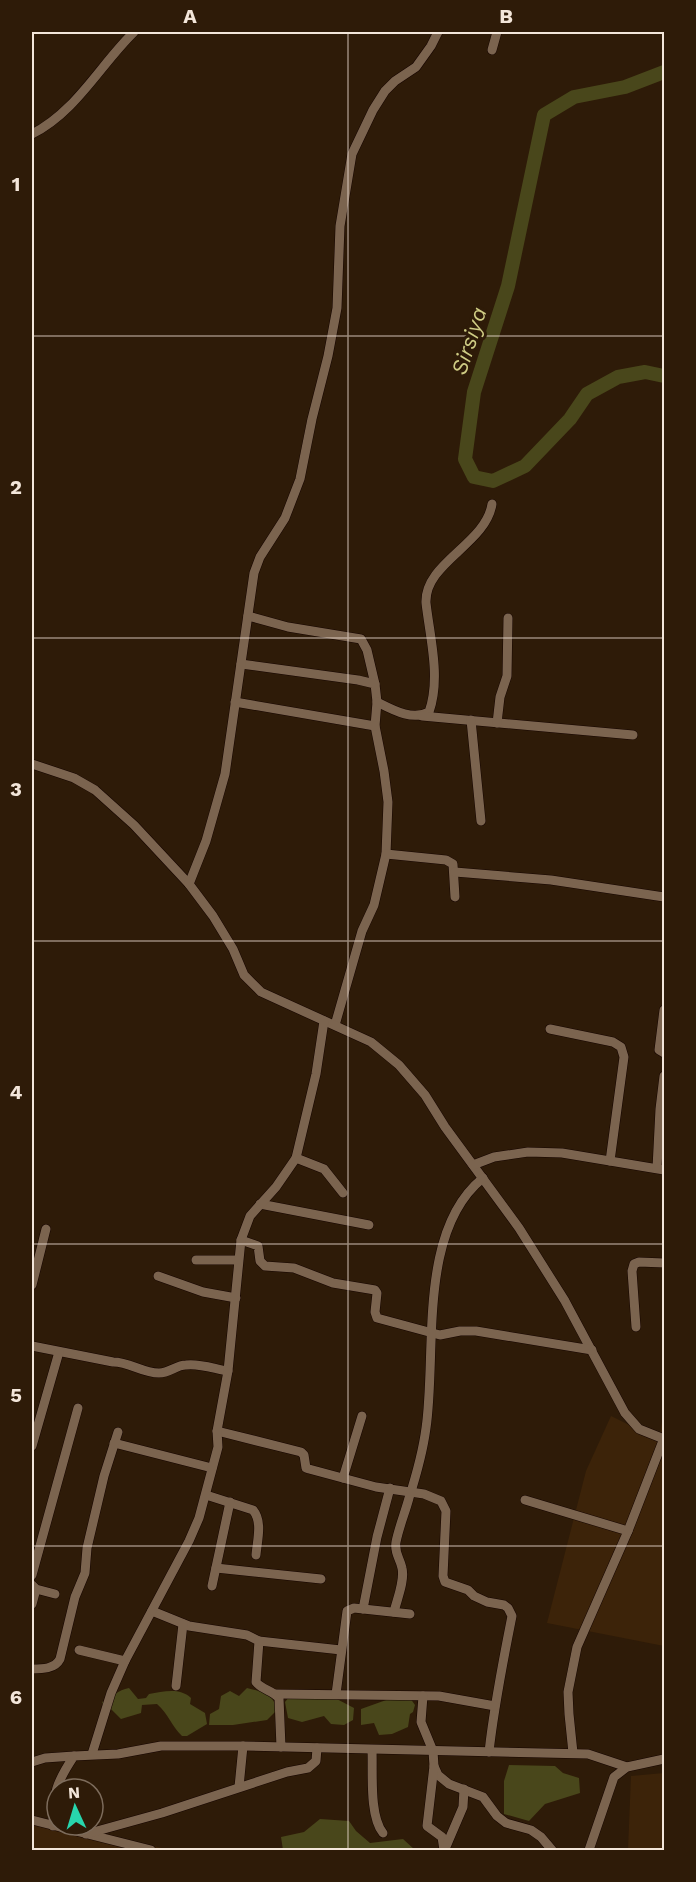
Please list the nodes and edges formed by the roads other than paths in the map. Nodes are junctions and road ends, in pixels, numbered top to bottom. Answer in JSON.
{"nodes":[{"id":1,"x":134,"y":32,"type":"edge"},
{"id":2,"x":438,"y":32,"type":"edge"},
{"id":3,"x":497,"y":32,"type":"edge"},
{"id":4,"x":492,"y":50,"type":"dead end"},
{"id":5,"x":32,"y":134,"type":"edge"},
{"id":6,"x":492,"y":504,"type":"dead end"},
{"id":7,"x":248,"y":616,"type":"junction"},
{"id":8,"x":508,"y":618,"type":"dead end"},
{"id":9,"x":240,"y":664,"type":"junction"},
{"id":10,"x":375,"y":684,"type":"junction"},
{"id":11,"x":235,"y":702,"type":"junction"},
{"id":12,"x":377,"y":702,"type":"junction"},
{"id":13,"x":422,"y":716,"type":"junction"},
{"id":14,"x":471,"y":720,"type":"junction"},
{"id":15,"x":497,"y":723,"type":"junction"},
{"id":16,"x":375,"y":726,"type":"junction"},
{"id":17,"x":633,"y":735,"type":"dead end"},
{"id":18,"x":32,"y":764,"type":"edge"},
{"id":19,"x":481,"y":821,"type":"dead end"},
{"id":20,"x":386,"y":854,"type":"junction"},
{"id":21,"x":454,"y":872,"type":"junction"},
{"id":22,"x":189,"y":884,"type":"junction"},
{"id":23,"x":455,"y":897,"type":"dead end"},
{"id":24,"x":664,"y":897,"type":"edge"},
{"id":25,"x":664,"y":1010,"type":"edge"},
{"id":26,"x":324,"y":1021,"type":"junction"},
{"id":27,"x":335,"y":1025,"type":"junction"},
{"id":28,"x":549,"y":1029,"type":"dead end"},
{"id":29,"x":664,"y":1053,"type":"edge"},
{"id":30,"x":664,"y":1076,"type":"edge"},
{"id":31,"x":662,"y":1109,"type":"edge"},
{"id":32,"x":296,"y":1158,"type":"junction"},
{"id":33,"x":610,"y":1161,"type":"junction"},
{"id":34,"x":473,"y":1165,"type":"junction"},
{"id":35,"x":661,"y":1169,"type":"edge"},
{"id":36,"x":483,"y":1178,"type":"junction"},
{"id":37,"x":343,"y":1193,"type":"dead end"},
{"id":38,"x":260,"y":1204,"type":"junction"},
{"id":39,"x":369,"y":1225,"type":"dead end"},
{"id":40,"x":46,"y":1229,"type":"dead end"},
{"id":41,"x":241,"y":1240,"type":"junction"},
{"id":42,"x":196,"y":1260,"type":"dead end"},
{"id":43,"x":238,"y":1260,"type":"junction"},
{"id":44,"x":664,"y":1263,"type":"edge"},
{"id":45,"x":158,"y":1276,"type":"dead end"},
{"id":46,"x":32,"y":1285,"type":"edge"},
{"id":47,"x":236,"y":1298,"type":"junction"},
{"id":48,"x":636,"y":1327,"type":"dead end"},
{"id":49,"x":430,"y":1331,"type":"junction"},
{"id":50,"x":32,"y":1346,"type":"edge"},
{"id":51,"x":592,"y":1350,"type":"junction"},
{"id":52,"x":59,"y":1352,"type":"junction"},
{"id":53,"x":228,"y":1371,"type":"junction"},
{"id":54,"x":78,"y":1408,"type":"dead end"},
{"id":55,"x":362,"y":1416,"type":"dead end"},
{"id":56,"x":118,"y":1431,"type":"dead end"},
{"id":57,"x":217,"y":1431,"type":"junction"},
{"id":58,"x":664,"y":1439,"type":"edge"},
{"id":59,"x":114,"y":1443,"type":"junction"},
{"id":60,"x":32,"y":1446,"type":"edge"},
{"id":61,"x":212,"y":1468,"type":"junction"},
{"id":62,"x":343,"y":1478,"type":"junction"},
{"id":63,"x":390,"y":1488,"type":"junction"},
{"id":64,"x":411,"y":1493,"type":"junction"},
{"id":65,"x":206,"y":1495,"type":"junction"},
{"id":66,"x":525,"y":1500,"type":"dead end"},
{"id":67,"x":230,"y":1502,"type":"junction"},
{"id":68,"x":628,"y":1531,"type":"junction"},
{"id":69,"x":36,"y":1551,"type":"edge"},
{"id":70,"x":256,"y":1555,"type":"dead end"},
{"id":71,"x":216,"y":1568,"type":"junction"},
{"id":72,"x":32,"y":1575,"type":"edge"},
{"id":73,"x":321,"y":1580,"type":"dead end"},
{"id":74,"x":212,"y":1586,"type":"dead end"},
{"id":75,"x":34,"y":1587,"type":"edge"},
{"id":76,"x":55,"y":1594,"type":"dead end"},
{"id":77,"x":32,"y":1604,"type":"edge"},
{"id":78,"x":363,"y":1609,"type":"junction"},
{"id":79,"x":152,"y":1611,"type":"junction"},
{"id":80,"x":394,"y":1612,"type":"junction"},
{"id":81,"x":410,"y":1614,"type":"dead end"},
{"id":82,"x":183,"y":1624,"type":"junction"},
{"id":83,"x":259,"y":1641,"type":"junction"},
{"id":84,"x":79,"y":1650,"type":"dead end"},
{"id":85,"x":341,"y":1650,"type":"junction"},
{"id":86,"x":125,"y":1661,"type":"junction"},
{"id":87,"x":32,"y":1669,"type":"edge"},
{"id":88,"x":176,"y":1686,"type":"dead end"},
{"id":89,"x":276,"y":1694,"type":"junction"},
{"id":90,"x":336,"y":1694,"type":"junction"},
{"id":91,"x":423,"y":1696,"type":"junction"},
{"id":92,"x":495,"y":1706,"type":"junction"},
{"id":93,"x":243,"y":1746,"type":"junction"},
{"id":94,"x":281,"y":1747,"type":"junction"},
{"id":95,"x":317,"y":1748,"type":"junction"},
{"id":96,"x":372,"y":1750,"type":"junction"},
{"id":97,"x":433,"y":1751,"type":"junction"},
{"id":98,"x":489,"y":1752,"type":"junction"},
{"id":99,"x":92,"y":1754,"type":"junction"},
{"id":100,"x":573,"y":1754,"type":"junction"},
{"id":101,"x":74,"y":1756,"type":"junction"},
{"id":102,"x":664,"y":1759,"type":"edge"},
{"id":103,"x":32,"y":1762,"type":"edge"},
{"id":104,"x":434,"y":1766,"type":"junction"},
{"id":105,"x":627,"y":1767,"type":"junction"},
{"id":106,"x":62,"y":1777,"type":"edge"},
{"id":107,"x":240,"y":1787,"type":"junction"},
{"id":108,"x":464,"y":1789,"type":"junction"},
{"id":109,"x":105,"y":1829,"type":"edge"},
{"id":110,"x":383,"y":1833,"type":"dead end"},
{"id":111,"x":98,"y":1837,"type":"edge"},
{"id":112,"x":152,"y":1851,"type":"edge"},
{"id":113,"x":444,"y":1851,"type":"edge"},
{"id":114,"x":552,"y":1851,"type":"edge"},
{"id":115,"x":589,"y":1851,"type":"edge"}],
"edges":[{"from":1,"to":5,"type":"street"},
{"from":2,"to":7,"type":"street"},
{"from":3,"to":4,"type":"street"},
{"from":6,"to":13,"type":"street"},
{"from":7,"to":9,"type":"street"},
{"from":7,"to":10,"type":"street"},
{"from":8,"to":15,"type":"street"},
{"from":9,"to":10,"type":"street"},
{"from":9,"to":11,"type":"street"},
{"from":10,"to":12,"type":"street"},
{"from":11,"to":16,"type":"street"},
{"from":11,"to":22,"type":"street"},
{"from":12,"to":13,"type":"street"},
{"from":12,"to":16,"type":"street"},
{"from":13,"to":14,"type":"street"},
{"from":14,"to":15,"type":"street"},
{"from":14,"to":19,"type":"street"},
{"from":15,"to":17,"type":"street"},
{"from":16,"to":20,"type":"street"},
{"from":18,"to":22,"type":"street"},
{"from":20,"to":21,"type":"street"},
{"from":20,"to":27,"type":"street"},
{"from":21,"to":23,"type":"street"},
{"from":21,"to":24,"type":"street"},
{"from":22,"to":26,"type":"street"},
{"from":25,"to":29,"type":"street"},
{"from":26,"to":27,"type":"street"},
{"from":26,"to":32,"type":"street"},
{"from":27,"to":34,"type":"street"},
{"from":28,"to":33,"type":"street"},
{"from":30,"to":31,"type":"street"},
{"from":31,"to":35,"type":"street"},
{"from":32,"to":37,"type":"street"},
{"from":32,"to":38,"type":"street"},
{"from":33,"to":34,"type":"street"},
{"from":33,"to":35,"type":"street"},
{"from":34,"to":36,"type":"street"},
{"from":36,"to":49,"type":"street"},
{"from":36,"to":51,"type":"street"},
{"from":38,"to":39,"type":"street"},
{"from":38,"to":41,"type":"street"},
{"from":40,"to":46,"type":"street"},
{"from":41,"to":43,"type":"street"},
{"from":41,"to":49,"type":"street"},
{"from":42,"to":43,"type":"street"},
{"from":43,"to":47,"type":"street"},
{"from":44,"to":48,"type":"street"},
{"from":45,"to":47,"type":"street"},
{"from":47,"to":53,"type":"street"},
{"from":49,"to":51,"type":"street"},
{"from":49,"to":64,"type":"street"},
{"from":50,"to":52,"type":"street"},
{"from":51,"to":58,"type":"street"},
{"from":52,"to":53,"type":"street"},
{"from":52,"to":60,"type":"street"},
{"from":53,"to":57,"type":"street"},
{"from":54,"to":69,"type":"street"},
{"from":55,"to":62,"type":"street"},
{"from":56,"to":59,"type":"street"},
{"from":57,"to":61,"type":"street"},
{"from":57,"to":62,"type":"street"},
{"from":58,"to":68,"type":"street"},
{"from":59,"to":61,"type":"street"},
{"from":59,"to":87,"type":"street"},
{"from":61,"to":65,"type":"street"},
{"from":62,"to":63,"type":"street"},
{"from":63,"to":64,"type":"street"},
{"from":63,"to":78,"type":"street"},
{"from":64,"to":80,"type":"street"},
{"from":64,"to":92,"type":"street"},
{"from":65,"to":67,"type":"street"},
{"from":65,"to":79,"type":"street"},
{"from":66,"to":68,"type":"street"},
{"from":67,"to":70,"type":"street"},
{"from":67,"to":71,"type":"street"},
{"from":68,"to":100,"type":"street"},
{"from":69,"to":72,"type":"street"},
{"from":71,"to":73,"type":"street"},
{"from":71,"to":74,"type":"street"},
{"from":75,"to":76,"type":"street"},
{"from":75,"to":77,"type":"street"},
{"from":78,"to":80,"type":"street"},
{"from":78,"to":85,"type":"street"},
{"from":79,"to":82,"type":"street"},
{"from":79,"to":86,"type":"street"},
{"from":80,"to":81,"type":"street"},
{"from":82,"to":83,"type":"street"},
{"from":82,"to":88,"type":"street"},
{"from":83,"to":85,"type":"street"},
{"from":83,"to":89,"type":"street"},
{"from":84,"to":86,"type":"street"},
{"from":85,"to":90,"type":"street"},
{"from":86,"to":99,"type":"street"},
{"from":89,"to":90,"type":"street"},
{"from":89,"to":94,"type":"street"},
{"from":90,"to":91,"type":"street"},
{"from":91,"to":92,"type":"street"},
{"from":91,"to":97,"type":"street"},
{"from":92,"to":98,"type":"street"},
{"from":93,"to":94,"type":"street"},
{"from":93,"to":99,"type":"street"},
{"from":93,"to":107,"type":"street"},
{"from":94,"to":95,"type":"street"},
{"from":95,"to":96,"type":"street"},
{"from":95,"to":107,"type":"street"},
{"from":96,"to":97,"type":"street"},
{"from":96,"to":110,"type":"street"},
{"from":97,"to":98,"type":"street"},
{"from":97,"to":104,"type":"street"},
{"from":98,"to":100,"type":"street"},
{"from":99,"to":101,"type":"street"},
{"from":100,"to":105,"type":"street"},
{"from":101,"to":103,"type":"street"},
{"from":101,"to":106,"type":"street"},
{"from":102,"to":105,"type":"street"},
{"from":104,"to":108,"type":"street"},
{"from":104,"to":113,"type":"street"},
{"from":105,"to":115,"type":"street"},
{"from":107,"to":109,"type":"street"},
{"from":108,"to":113,"type":"street"},
{"from":108,"to":114,"type":"street"},
{"from":111,"to":112,"type":"street"}]}
